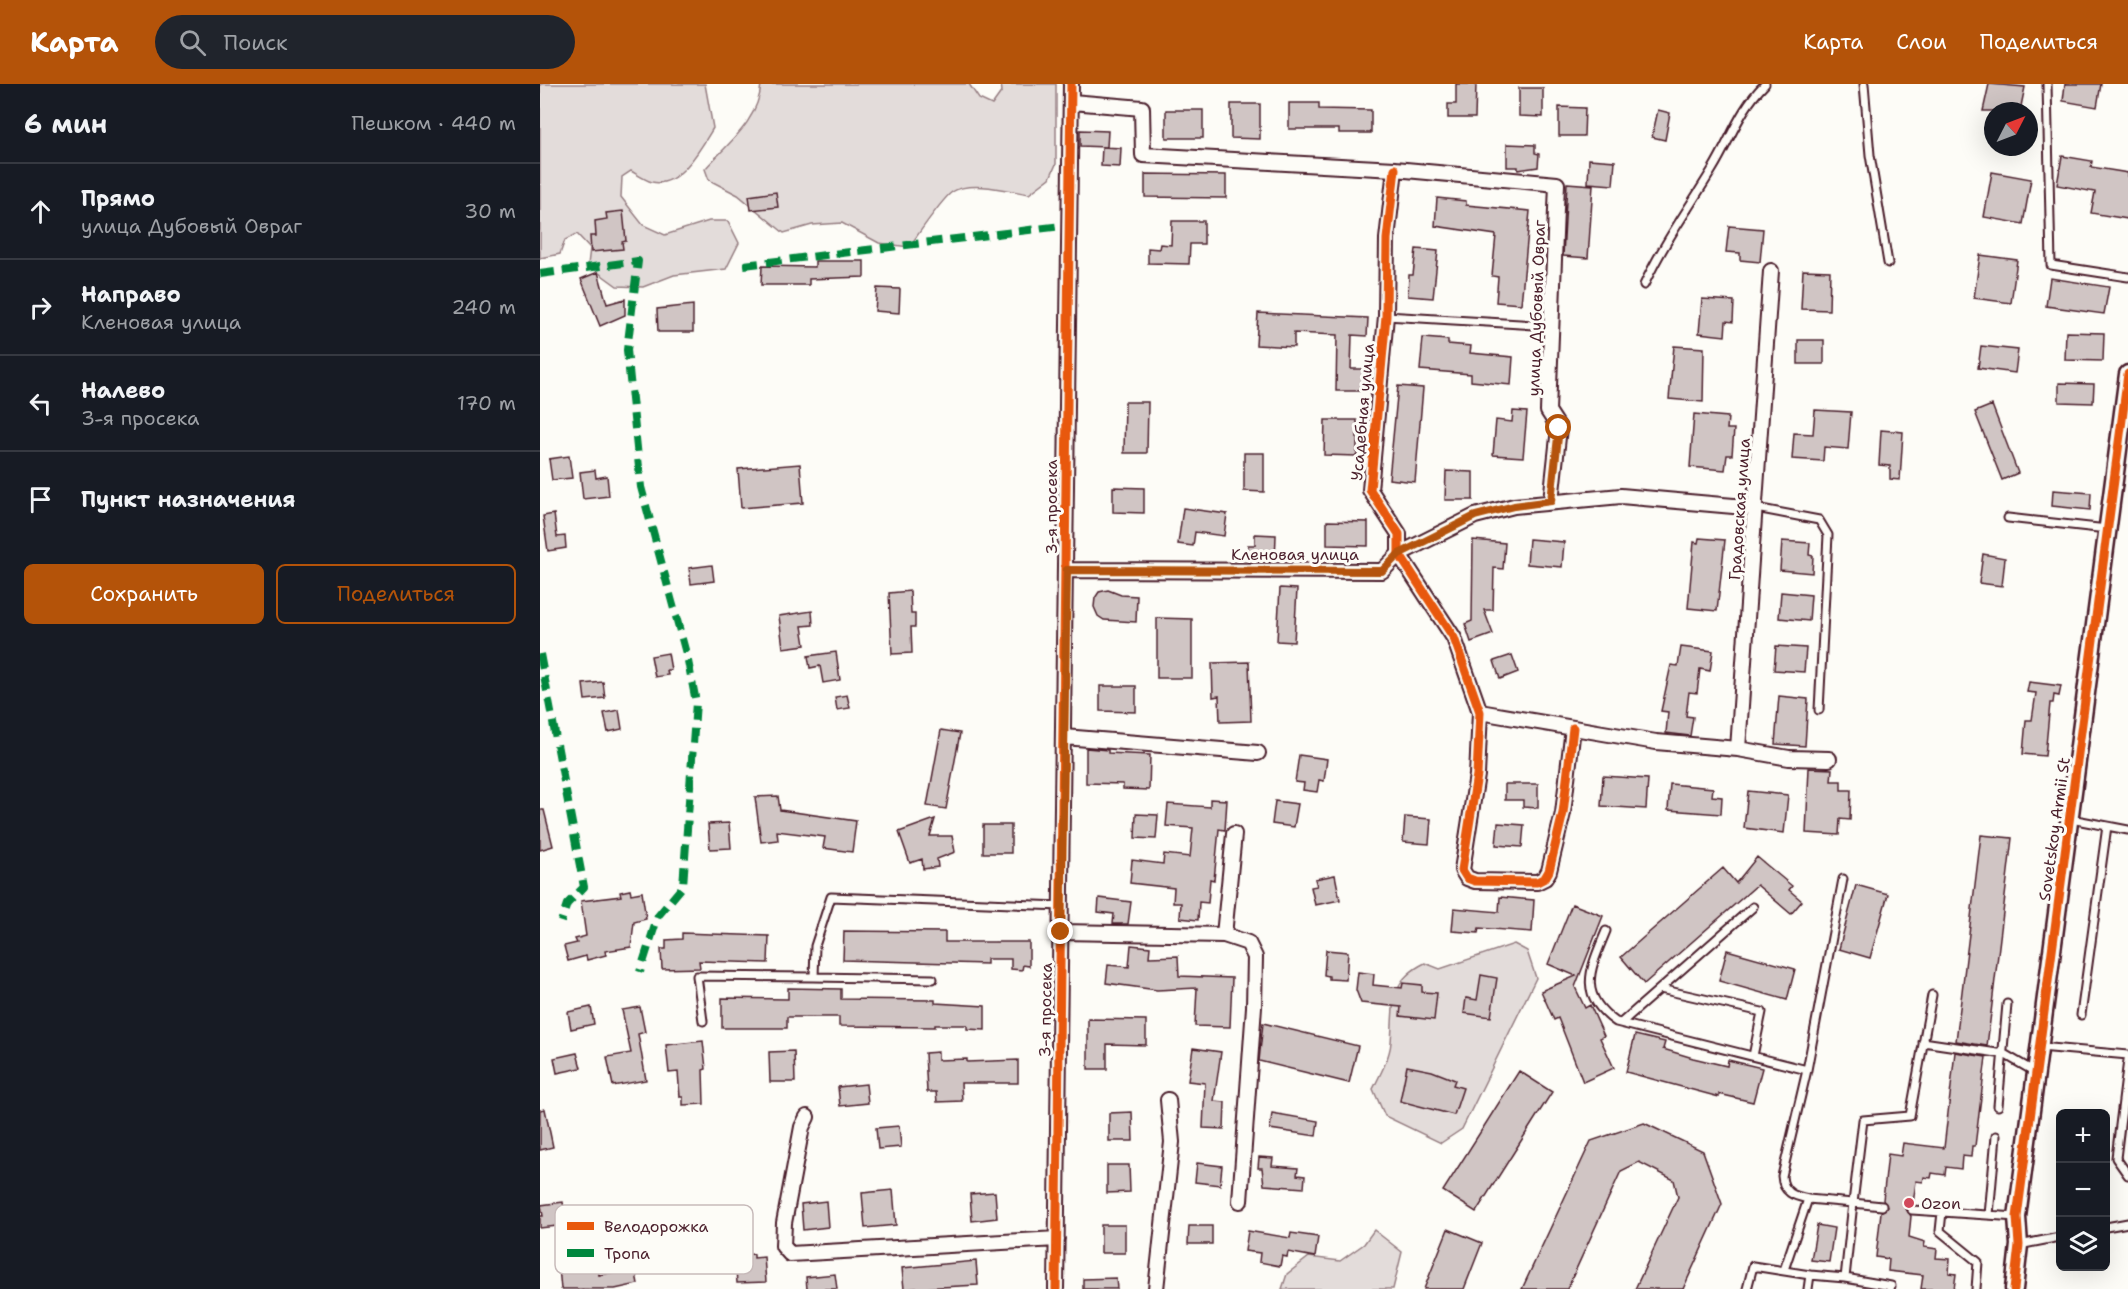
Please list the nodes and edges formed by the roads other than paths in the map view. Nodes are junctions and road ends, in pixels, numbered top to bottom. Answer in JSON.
{"nodes":[{"id":1,"x":1071,"y":84,"type":"edge"},
{"id":2,"x":1765,"y":84,"type":"edge"},
{"id":3,"x":1864,"y":84,"type":"edge"},
{"id":4,"x":2047,"y":84,"type":"edge"},
{"id":5,"x":1072,"y":102,"type":"junction"},
{"id":6,"x":1395,"y":169,"type":"junction"},
{"id":7,"x":1888,"y":263,"type":"dead end"},
{"id":8,"x":1771,"y":271,"type":"dead end"},
{"id":9,"x":2128,"y":277,"type":"edge"},
{"id":10,"x":1644,"y":285,"type":"dead end"},
{"id":11,"x":1386,"y":316,"type":"junction"},
{"id":12,"x":1551,"y":326,"type":"junction"},
{"id":13,"x":2128,"y":374,"type":"edge"},
{"id":14,"x":2127,"y":391,"type":"edge"},
{"id":15,"x":1551,"y":501,"type":"junction"},
{"id":16,"x":1755,"y":508,"type":"junction"},
{"id":17,"x":2008,"y":518,"type":"dead end"},
{"id":18,"x":2107,"y":529,"type":"junction"},
{"id":19,"x":1399,"y":554,"type":"junction"},
{"id":20,"x":1067,"y":570,"type":"junction"},
{"id":21,"x":1819,"y":710,"type":"dead end"},
{"id":22,"x":1480,"y":712,"type":"junction"},
{"id":23,"x":1573,"y":728,"type":"junction"},
{"id":24,"x":1064,"y":736,"type":"junction"},
{"id":25,"x":1738,"y":749,"type":"junction"},
{"id":26,"x":1258,"y":753,"type":"dead end"},
{"id":27,"x":1828,"y":759,"type":"dead end"},
{"id":28,"x":2071,"y":819,"type":"junction"},
{"id":29,"x":2107,"y":826,"type":"junction"},
{"id":30,"x":2128,"y":830,"type":"edge"},
{"id":31,"x":1234,"y":834,"type":"dead end"},
{"id":32,"x":1843,"y":879,"type":"dead end"},
{"id":33,"x":1062,"y":906,"type":"junction"},
{"id":34,"x":1752,"y":907,"type":"dead end"},
{"id":35,"x":1606,"y":931,"type":"dead end"},
{"id":36,"x":1061,"y":932,"type":"junction"},
{"id":37,"x":1224,"y":935,"type":"junction"},
{"id":38,"x":814,"y":977,"type":"junction"},
{"id":39,"x":933,"y":979,"type":"dead end"},
{"id":40,"x":1660,"y":989,"type":"junction"},
{"id":41,"x":1932,"y":995,"type":"dead end"},
{"id":42,"x":2007,"y":1004,"type":"dead end"},
{"id":43,"x":2081,"y":1015,"type":"dead end"},
{"id":44,"x":703,"y":1021,"type":"dead end"},
{"id":45,"x":1621,"y":1023,"type":"junction"},
{"id":46,"x":1923,"y":1042,"type":"junction"},
{"id":47,"x":2040,"y":1047,"type":"junction"},
{"id":48,"x":2004,"y":1054,"type":"junction"},
{"id":49,"x":1753,"y":1056,"type":"junction"},
{"id":50,"x":2128,"y":1058,"type":"edge"},
{"id":51,"x":1807,"y":1070,"type":"junction"},
{"id":52,"x":2036,"y":1072,"type":"junction"},
{"id":53,"x":1168,"y":1100,"type":"dead end"},
{"id":54,"x":1998,"y":1106,"type":"dead end"},
{"id":55,"x":807,"y":1117,"type":"dead end"},
{"id":56,"x":1996,"y":1136,"type":"dead end"},
{"id":57,"x":2128,"y":1175,"type":"edge"},
{"id":58,"x":1808,"y":1199,"type":"junction"},
{"id":59,"x":1240,"y":1201,"type":"dead end"},
{"id":60,"x":1853,"y":1203,"type":"junction"},
{"id":61,"x":1882,"y":1206,"type":"dead end"},
{"id":62,"x":1912,"y":1210,"type":"dead end"},
{"id":63,"x":1942,"y":1212,"type":"junction"},
{"id":64,"x":1989,"y":1215,"type":"junction"},
{"id":65,"x":2017,"y":1217,"type":"junction"},
{"id":66,"x":2128,"y":1223,"type":"edge"},
{"id":67,"x":2110,"y":1226,"type":"edge"},
{"id":68,"x":2056,"y":1238,"type":"edge"},
{"id":69,"x":1057,"y":1239,"type":"junction"},
{"id":70,"x":2019,"y":1245,"type":"junction"},
{"id":71,"x":1784,"y":1270,"type":"junction"},
{"id":72,"x":1810,"y":1275,"type":"junction"},
{"id":73,"x":1845,"y":1278,"type":"junction"},
{"id":74,"x":1056,"y":1289,"type":"edge"},
{"id":75,"x":1156,"y":1289,"type":"edge"},
{"id":76,"x":1747,"y":1289,"type":"edge"},
{"id":77,"x":1808,"y":1289,"type":"edge"},
{"id":78,"x":1890,"y":1289,"type":"edge"},
{"id":79,"x":1976,"y":1289,"type":"edge"},
{"id":80,"x":2014,"y":1289,"type":"edge"}],
"edges":[{"from":1,"to":5,"type":"street","name":"3-я просека"},
{"from":2,"to":10,"type":"lane"},
{"from":3,"to":7,"type":"lane"},
{"from":4,"to":9,"type":"lane"},
{"from":5,"to":6,"type":"street"},
{"from":5,"to":20,"type":"street","name":"3-я просека"},
{"from":6,"to":11,"type":"street","name":"Усадебная улица"},
{"from":6,"to":12,"type":"street","name":"улица Дубовый Овраг"},
{"from":8,"to":16,"type":"street","name":"Градовская улица"},
{"from":11,"to":12,"type":"lane"},
{"from":11,"to":19,"type":"street","name":"Усадебная улица"},
{"from":12,"to":15,"type":"street","name":"улица Дубовый Овраг"},
{"from":13,"to":14,"type":"street","name":"Sovetskoy Armii St"},
{"from":14,"to":18,"type":"street","name":"Sovetskoy Armii St"},
{"from":15,"to":16,"type":"street","name":"Кленовая улица"},
{"from":15,"to":19,"type":"street","name":"Кленовая улица"},
{"from":16,"to":21,"type":"lane"},
{"from":16,"to":25,"type":"street","name":"Градовская улица"},
{"from":17,"to":18,"type":"lane"},
{"from":18,"to":28,"type":"street","name":"Sovetskoy Armii St"},
{"from":19,"to":20,"type":"street","name":"Кленовая улица"},
{"from":19,"to":22,"type":"street","name":"Усадебная улица"},
{"from":20,"to":24,"type":"street","name":"3-я просека"},
{"from":22,"to":23,"type":"street"},
{"from":22,"to":23,"type":"street","name":"Усадебная улица"},
{"from":23,"to":25,"type":"street"},
{"from":24,"to":26,"type":"street"},
{"from":24,"to":33,"type":"street","name":"3-я просека"},
{"from":25,"to":27,"type":"street"},
{"from":28,"to":29,"type":"lane"},
{"from":28,"to":47,"type":"street","name":"Sovetskoy Armii St"},
{"from":29,"to":30,"type":"lane"},
{"from":29,"to":43,"type":"lane"},
{"from":31,"to":37,"type":"street"},
{"from":32,"to":51,"type":"lane"},
{"from":33,"to":36,"type":"street","name":"3-я просека"},
{"from":33,"to":38,"type":"lane"},
{"from":34,"to":40,"type":"lane"},
{"from":35,"to":45,"type":"lane"},
{"from":36,"to":37,"type":"street"},
{"from":36,"to":69,"type":"street","name":"3-я просека"},
{"from":37,"to":59,"type":"street"},
{"from":38,"to":39,"type":"lane"},
{"from":38,"to":44,"type":"lane"},
{"from":40,"to":45,"type":"lane"},
{"from":40,"to":49,"type":"lane"},
{"from":41,"to":46,"type":"lane"},
{"from":42,"to":48,"type":"lane"},
{"from":45,"to":49,"type":"lane"},
{"from":46,"to":48,"type":"lane"},
{"from":46,"to":60,"type":"lane"},
{"from":47,"to":50,"type":"lane"},
{"from":47,"to":52,"type":"street","name":"Sovetskoy Armii St"},
{"from":48,"to":52,"type":"lane"},
{"from":48,"to":54,"type":"lane"},
{"from":49,"to":51,"type":"lane"},
{"from":50,"to":57,"type":"lane"},
{"from":51,"to":58,"type":"lane"},
{"from":52,"to":65,"type":"street","name":"Sovetskoy Armii St"},
{"from":53,"to":75,"type":"street"},
{"from":55,"to":69,"type":"street"},
{"from":56,"to":64,"type":"lane"},
{"from":58,"to":60,"type":"lane"},
{"from":58,"to":71,"type":"lane"},
{"from":60,"to":61,"type":"lane"},
{"from":60,"to":73,"type":"lane"},
{"from":62,"to":63,"type":"lane"},
{"from":63,"to":64,"type":"lane"},
{"from":63,"to":79,"type":"lane"},
{"from":64,"to":65,"type":"lane"},
{"from":65,"to":70,"type":"street","name":"Sovetskoy Armii St"},
{"from":66,"to":67,"type":"lane"},
{"from":68,"to":70,"type":"lane"},
{"from":69,"to":74,"type":"street","name":"3-я просека"},
{"from":70,"to":80,"type":"street","name":"Sovetskoy Armii St"},
{"from":71,"to":72,"type":"lane"},
{"from":71,"to":76,"type":"lane"},
{"from":72,"to":73,"type":"lane"},
{"from":72,"to":77,"type":"lane"},
{"from":73,"to":78,"type":"lane"}]}
